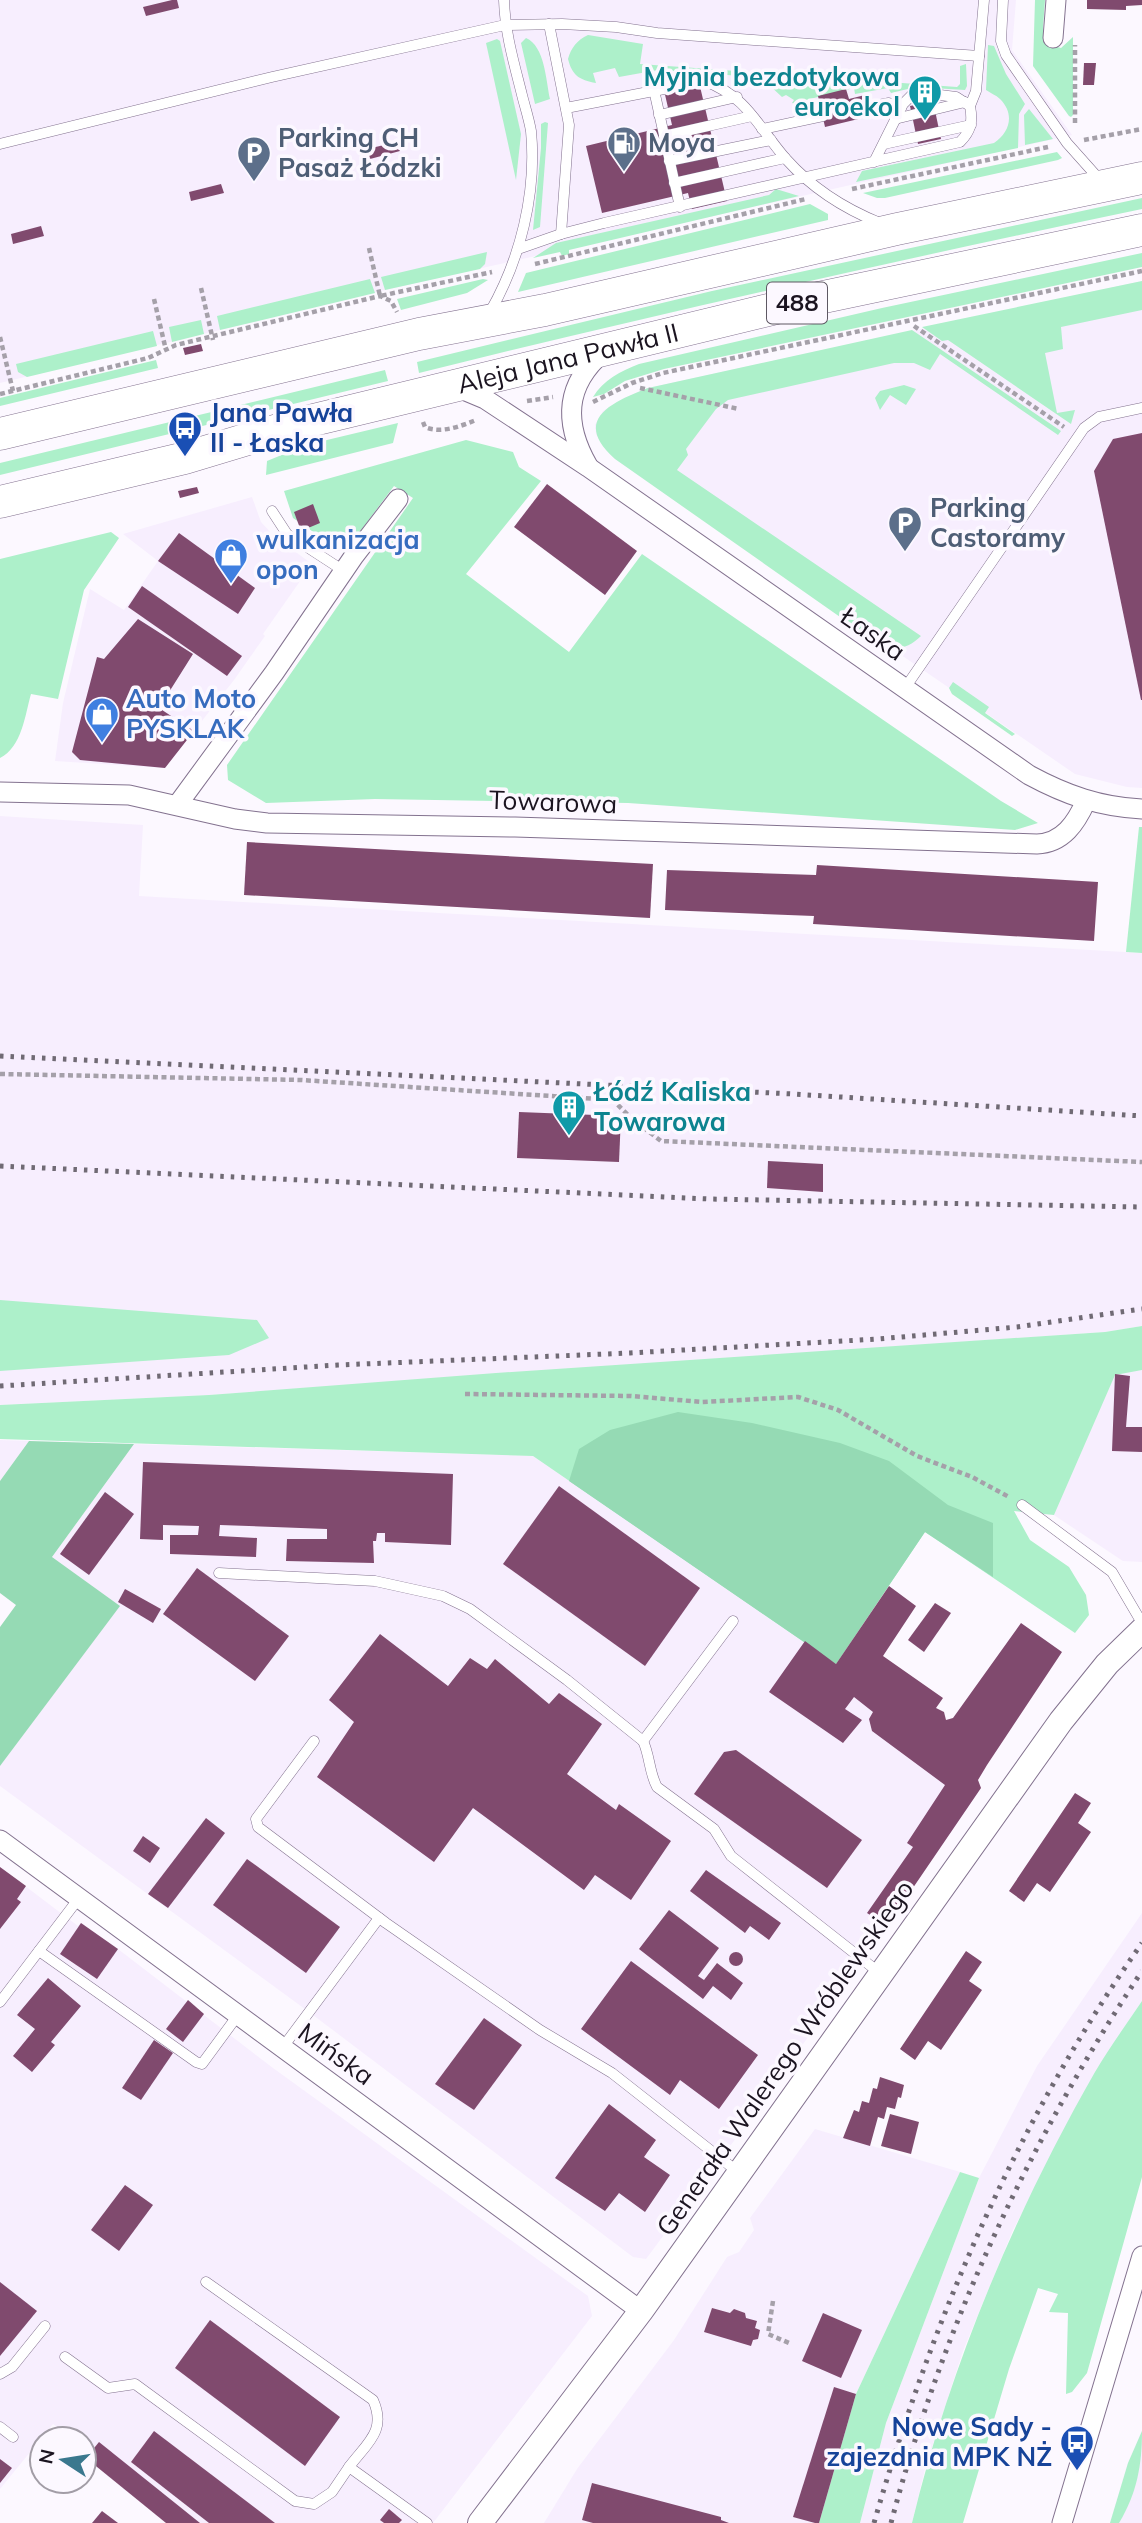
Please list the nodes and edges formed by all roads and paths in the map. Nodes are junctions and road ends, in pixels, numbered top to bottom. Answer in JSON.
{"nodes":[{"id":1,"x":504,"y":0,"type":"edge"},
{"id":2,"x":984,"y":0,"type":"edge"},
{"id":3,"x":1003,"y":0,"type":"edge"},
{"id":4,"x":1056,"y":0,"type":"edge"},
{"id":5,"x":549,"y":24,"type":"junction"},
{"id":6,"x":505,"y":25,"type":"junction"},
{"id":7,"x":1053,"y":29,"type":"joint"},
{"id":8,"x":979,"y":56,"type":"junction"},
{"id":9,"x":654,"y":90,"type":"junction"},
{"id":10,"x":737,"y":97,"type":"junction"},
{"id":11,"x":967,"y":104,"type":"junction"},
{"id":12,"x":869,"y":107,"type":"dead end"},
{"id":13,"x":566,"y":108,"type":"junction"},
{"id":14,"x":901,"y":108,"type":"junction"},
{"id":15,"x":659,"y":115,"type":"junction"},
{"id":16,"x":752,"y":116,"type":"junction"},
{"id":17,"x":823,"y":116,"type":"dead end"},
{"id":18,"x":895,"y":119,"type":"junction"},
{"id":19,"x":971,"y":125,"type":"junction"},
{"id":20,"x":762,"y":129,"type":"junction"},
{"id":21,"x":1142,"y":129,"type":"edge"},
{"id":22,"x":1075,"y":131,"type":"dead end"},
{"id":23,"x":664,"y":136,"type":"junction"},
{"id":24,"x":771,"y":140,"type":"junction"},
{"id":25,"x":1078,"y":141,"type":"dead end"},
{"id":26,"x":0,"y":144,"type":"edge"},
{"id":27,"x":884,"y":144,"type":"junction"},
{"id":28,"x":1058,"y":145,"type":"dead end"},
{"id":29,"x":785,"y":158,"type":"junction"},
{"id":30,"x":669,"y":161,"type":"junction"},
{"id":31,"x":874,"y":162,"type":"junction"},
{"id":32,"x":805,"y":178,"type":"junction"},
{"id":33,"x":1142,"y":178,"type":"edge"},
{"id":34,"x":674,"y":183,"type":"junction"},
{"id":35,"x":1106,"y":185,"type":"junction"},
{"id":36,"x":826,"y":194,"type":"junction"},
{"id":37,"x":680,"y":207,"type":"junction"},
{"id":38,"x":897,"y":229,"type":"junction"},
{"id":39,"x":1142,"y":230,"type":"edge"},
{"id":40,"x":561,"y":234,"type":"junction"},
{"id":41,"x":369,"y":248,"type":"dead end"},
{"id":42,"x":518,"y":249,"type":"junction"},
{"id":43,"x":512,"y":268,"type":"junction"},
{"id":44,"x":1142,"y":271,"type":"edge"},
{"id":45,"x":201,"y":288,"type":"dead end"},
{"id":46,"x":380,"y":296,"type":"junction"},
{"id":47,"x":154,"y":299,"type":"dead end"},
{"id":48,"x":397,"y":314,"type":"dead end"},
{"id":49,"x":484,"y":322,"type":"junction"},
{"id":50,"x":914,"y":326,"type":"dead end"},
{"id":51,"x":0,"y":337,"type":"edge"},
{"id":52,"x":213,"y":338,"type":"junction"},
{"id":53,"x":164,"y":346,"type":"dead end"},
{"id":54,"x":607,"y":349,"type":"junction"},
{"id":55,"x":454,"y":385,"type":"junction"},
{"id":56,"x":640,"y":388,"type":"dead end"},
{"id":57,"x":13,"y":391,"type":"junction"},
{"id":58,"x":0,"y":394,"type":"edge"},
{"id":59,"x":560,"y":398,"type":"dead end"},
{"id":60,"x":587,"y":401,"type":"dead end"},
{"id":61,"x":524,"y":402,"type":"dead end"},
{"id":62,"x":1142,"y":408,"type":"edge"},
{"id":63,"x":739,"y":409,"type":"dead end"},
{"id":64,"x":422,"y":415,"type":"dead end"},
{"id":65,"x":484,"y":417,"type":"dead end"},
{"id":66,"x":1068,"y":429,"type":"dead end"},
{"id":67,"x":0,"y":434,"type":"edge"},
{"id":68,"x":588,"y":467,"type":"junction"},
{"id":69,"x":398,"y":499,"type":"dead end"},
{"id":70,"x":0,"y":502,"type":"edge"},
{"id":71,"x":272,"y":510,"type":"dead end"},
{"id":72,"x":344,"y":571,"type":"junction"},
{"id":73,"x":905,"y":688,"type":"junction"},
{"id":74,"x":0,"y":792,"type":"edge"},
{"id":75,"x":1086,"y":802,"type":"junction"},
{"id":76,"x":178,"y":804,"type":"junction"},
{"id":77,"x":1142,"y":809,"type":"edge"},
{"id":78,"x":0,"y":1074,"type":"edge"},
{"id":79,"x":1142,"y":1162,"type":"edge"},
{"id":80,"x":465,"y":1394,"type":"dead end"},
{"id":81,"x":1022,"y":1505,"type":"joint"},
{"id":82,"x":219,"y":1573,"type":"dead end"},
{"id":83,"x":733,"y":1621,"type":"dead end"},
{"id":84,"x":1142,"y":1623,"type":"edge"},
{"id":85,"x":1142,"y":1630,"type":"edge"},
{"id":86,"x":314,"y":1741,"type":"dead end"},
{"id":87,"x":643,"y":1741,"type":"junction"},
{"id":88,"x":0,"y":1840,"type":"edge"},
{"id":89,"x":79,"y":1898,"type":"junction"},
{"id":90,"x":379,"y":1918,"type":"junction"},
{"id":91,"x":39,"y":1951,"type":"junction"},
{"id":92,"x":881,"y":1975,"type":"junction"},
{"id":93,"x":0,"y":2002,"type":"edge"},
{"id":94,"x":238,"y":2015,"type":"junction"},
{"id":95,"x":283,"y":2047,"type":"junction"},
{"id":96,"x":739,"y":2172,"type":"junction"},
{"id":97,"x":1142,"y":2256,"type":"edge"},
{"id":98,"x":206,"y":2282,"type":"dead end"},
{"id":99,"x":1137,"y":2289,"type":"edge"},
{"id":100,"x":773,"y":2301,"type":"dead end"},
{"id":101,"x":641,"y":2311,"type":"junction"},
{"id":102,"x":45,"y":2326,"type":"dead end"},
{"id":103,"x":789,"y":2343,"type":"dead end"},
{"id":104,"x":65,"y":2357,"type":"dead end"},
{"id":105,"x":0,"y":2374,"type":"edge"},
{"id":106,"x":0,"y":2427,"type":"edge"},
{"id":107,"x":13,"y":2437,"type":"dead end"},
{"id":108,"x":349,"y":2467,"type":"junction"},
{"id":109,"x":427,"y":2523,"type":"edge"},
{"id":110,"x":480,"y":2523,"type":"edge"},
{"id":111,"x":1062,"y":2523,"type":"edge"}],
"edges":[{"from":1,"to":6,"type":"lane"},
{"from":2,"to":8,"type":"lane"},
{"from":3,"to":35,"type":"lane"},
{"from":4,"to":7,"type":"street"},
{"from":5,"to":6,"type":"lane"},
{"from":5,"to":8,"type":"lane"},
{"from":5,"to":13,"type":"lane"},
{"from":6,"to":26,"type":"lane"},
{"from":6,"to":42,"type":"lane"},
{"from":7,"to":22,"type":"path"},
{"from":8,"to":11,"type":"lane"},
{"from":9,"to":10,"type":"lane"},
{"from":9,"to":13,"type":"lane"},
{"from":9,"to":15,"type":"lane"},
{"from":10,"to":15,"type":"lane"},
{"from":10,"to":16,"type":"lane"},
{"from":11,"to":14,"type":"lane"},
{"from":11,"to":18,"type":"lane"},
{"from":11,"to":19,"type":"lane"},
{"from":12,"to":14,"type":"lane"},
{"from":13,"to":40,"type":"lane"},
{"from":14,"to":18,"type":"lane"},
{"from":15,"to":23,"type":"lane"},
{"from":16,"to":20,"type":"lane"},
{"from":16,"to":23,"type":"lane"},
{"from":17,"to":20,"type":"lane"},
{"from":18,"to":27,"type":"lane"},
{"from":19,"to":27,"type":"lane"},
{"from":19,"to":31,"type":"lane"},
{"from":20,"to":24,"type":"lane"},
{"from":21,"to":25,"type":"path"},
{"from":23,"to":30,"type":"lane"},
{"from":24,"to":29,"type":"lane"},
{"from":24,"to":30,"type":"lane"},
{"from":27,"to":31,"type":"lane"},
{"from":28,"to":36,"type":"path"},
{"from":29,"to":32,"type":"lane"},
{"from":29,"to":34,"type":"lane"},
{"from":30,"to":34,"type":"lane"},
{"from":31,"to":32,"type":"lane"},
{"from":32,"to":36,"type":"lane"},
{"from":32,"to":37,"type":"lane"},
{"from":33,"to":35,"type":"main road","name":"Aleja Jana Pawła II","number":"488"},
{"from":34,"to":37,"type":"lane"},
{"from":35,"to":38,"type":"main road","name":"Aleja Jana Pawła II","number":"488"},
{"from":36,"to":38,"type":"lane"},
{"from":36,"to":43,"type":"path"},
{"from":37,"to":40,"type":"lane"},
{"from":38,"to":49,"type":"main road","name":"Aleja Jana Pawła II","number":"488"},
{"from":39,"to":54,"type":"main road","name":"Aleja Jana Pawła II","number":"488"},
{"from":40,"to":42,"type":"lane"},
{"from":41,"to":46,"type":"path"},
{"from":42,"to":43,"type":"lane"},
{"from":43,"to":46,"type":"path"},
{"from":43,"to":49,"type":"lane"},
{"from":44,"to":60,"type":"path"},
{"from":45,"to":52,"type":"path"},
{"from":46,"to":48,"type":"path"},
{"from":46,"to":52,"type":"path"},
{"from":47,"to":53,"type":"path"},
{"from":49,"to":67,"type":"main road","name":"Aleja Jana Pawła II","number":"488"},
{"from":50,"to":66,"type":"path"},
{"from":51,"to":57,"type":"path"},
{"from":52,"to":57,"type":"path"},
{"from":54,"to":55,"type":"main road","name":"Aleja Jana Pawła II","number":"488"},
{"from":54,"to":68,"type":"street"},
{"from":55,"to":68,"type":"street","name":"Łaska"},
{"from":55,"to":70,"type":"main road","name":"Aleja Jana Pawła II","number":"488"},
{"from":56,"to":63,"type":"path"},
{"from":57,"to":58,"type":"path"},
{"from":59,"to":61,"type":"path"},
{"from":62,"to":73,"type":"lane"},
{"from":64,"to":65,"type":"path"},
{"from":68,"to":73,"type":"street","name":"Łaska"},
{"from":69,"to":72,"type":"street"},
{"from":71,"to":72,"type":"lane"},
{"from":72,"to":76,"type":"street"},
{"from":73,"to":75,"type":"street","name":"Łaska"},
{"from":74,"to":76,"type":"street","name":"Towarowa"},
{"from":75,"to":76,"type":"street","name":"Towarowa"},
{"from":75,"to":77,"type":"street","name":"Łaska"},
{"from":78,"to":79,"type":"path"},
{"from":80,"to":81,"type":"path"},
{"from":81,"to":84,"type":"lane"},
{"from":82,"to":87,"type":"lane"},
{"from":83,"to":87,"type":"lane"},
{"from":85,"to":92,"type":"street","name":"Generała Walerego Wróblewskiego"},
{"from":86,"to":90,"type":"lane"},
{"from":87,"to":92,"type":"lane"},
{"from":88,"to":89,"type":"street","name":"Mińska"},
{"from":89,"to":91,"type":"lane"},
{"from":89,"to":94,"type":"street","name":"Mińska"},
{"from":90,"to":95,"type":"lane"},
{"from":90,"to":96,"type":"lane"},
{"from":91,"to":93,"type":"lane"},
{"from":91,"to":94,"type":"lane"},
{"from":92,"to":96,"type":"street","name":"Generała Walerego Wróblewskiego"},
{"from":94,"to":95,"type":"street","name":"Mińska"},
{"from":95,"to":101,"type":"street","name":"Mińska"},
{"from":96,"to":101,"type":"street","name":"Generała Walerego Wróblewskiego"},
{"from":97,"to":99,"type":"street"},
{"from":98,"to":108,"type":"lane"},
{"from":99,"to":111,"type":"street"},
{"from":100,"to":103,"type":"path"},
{"from":101,"to":110,"type":"street","name":"Generała Walerego Wróblewskiego"},
{"from":102,"to":105,"type":"lane"},
{"from":104,"to":108,"type":"lane"},
{"from":106,"to":107,"type":"lane"},
{"from":108,"to":109,"type":"lane"}]}
